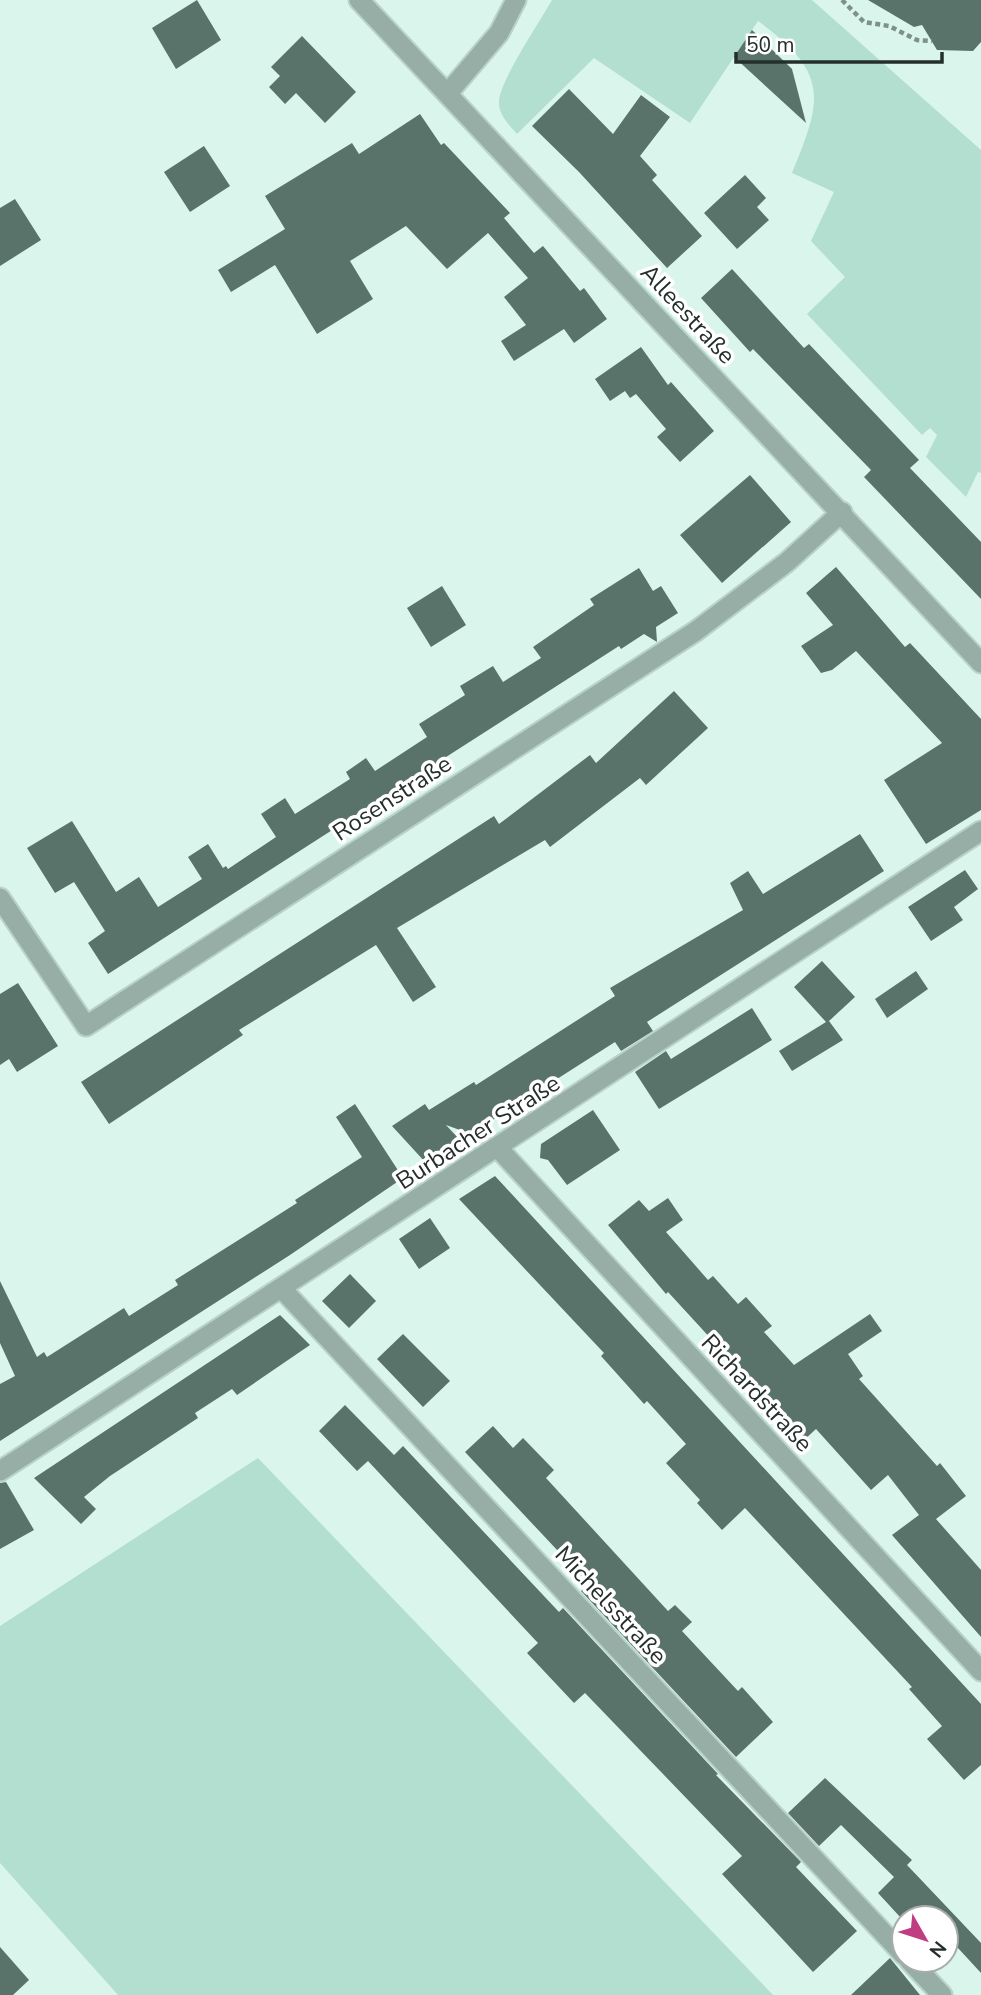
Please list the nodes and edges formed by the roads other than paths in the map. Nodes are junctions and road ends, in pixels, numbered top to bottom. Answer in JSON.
{"nodes":[{"id":1,"x":359,"y":0,"type":"edge"},
{"id":2,"x":516,"y":0,"type":"edge"},
{"id":3,"x":448,"y":93,"type":"junction"},
{"id":4,"x":842,"y":512,"type":"junction"},
{"id":5,"x":981,"y":663,"type":"edge"},
{"id":6,"x":981,"y":831,"type":"edge"},
{"id":7,"x":0,"y":898,"type":"edge"},
{"id":8,"x":498,"y":1148,"type":"junction"},
{"id":9,"x":282,"y":1289,"type":"junction"},
{"id":10,"x":0,"y":1471,"type":"edge"},
{"id":11,"x":981,"y":1671,"type":"edge"},
{"id":12,"x":890,"y":1940,"type":"edge"},
{"id":13,"x":922,"y":1974,"type":"edge"},
{"id":14,"x":942,"y":1995,"type":"edge"}],
"edges":[{"from":1,"to":3,"type":"street","name":"Alleestraße"},
{"from":2,"to":3,"type":"street"},
{"from":3,"to":4,"type":"street","name":"Alleestraße"},
{"from":4,"to":5,"type":"street","name":"Alleestraße"},
{"from":4,"to":7,"type":"street","name":"Rosenstraße"},
{"from":6,"to":8,"type":"street","name":"Burbacher Straße"},
{"from":8,"to":9,"type":"street","name":"Burbacher Straße"},
{"from":8,"to":11,"type":"street","name":"Richardstraße"},
{"from":9,"to":10,"type":"street","name":"Burbacher Straße"},
{"from":9,"to":12,"type":"street","name":"Michelsstraße"},
{"from":13,"to":14,"type":"street"}]}
